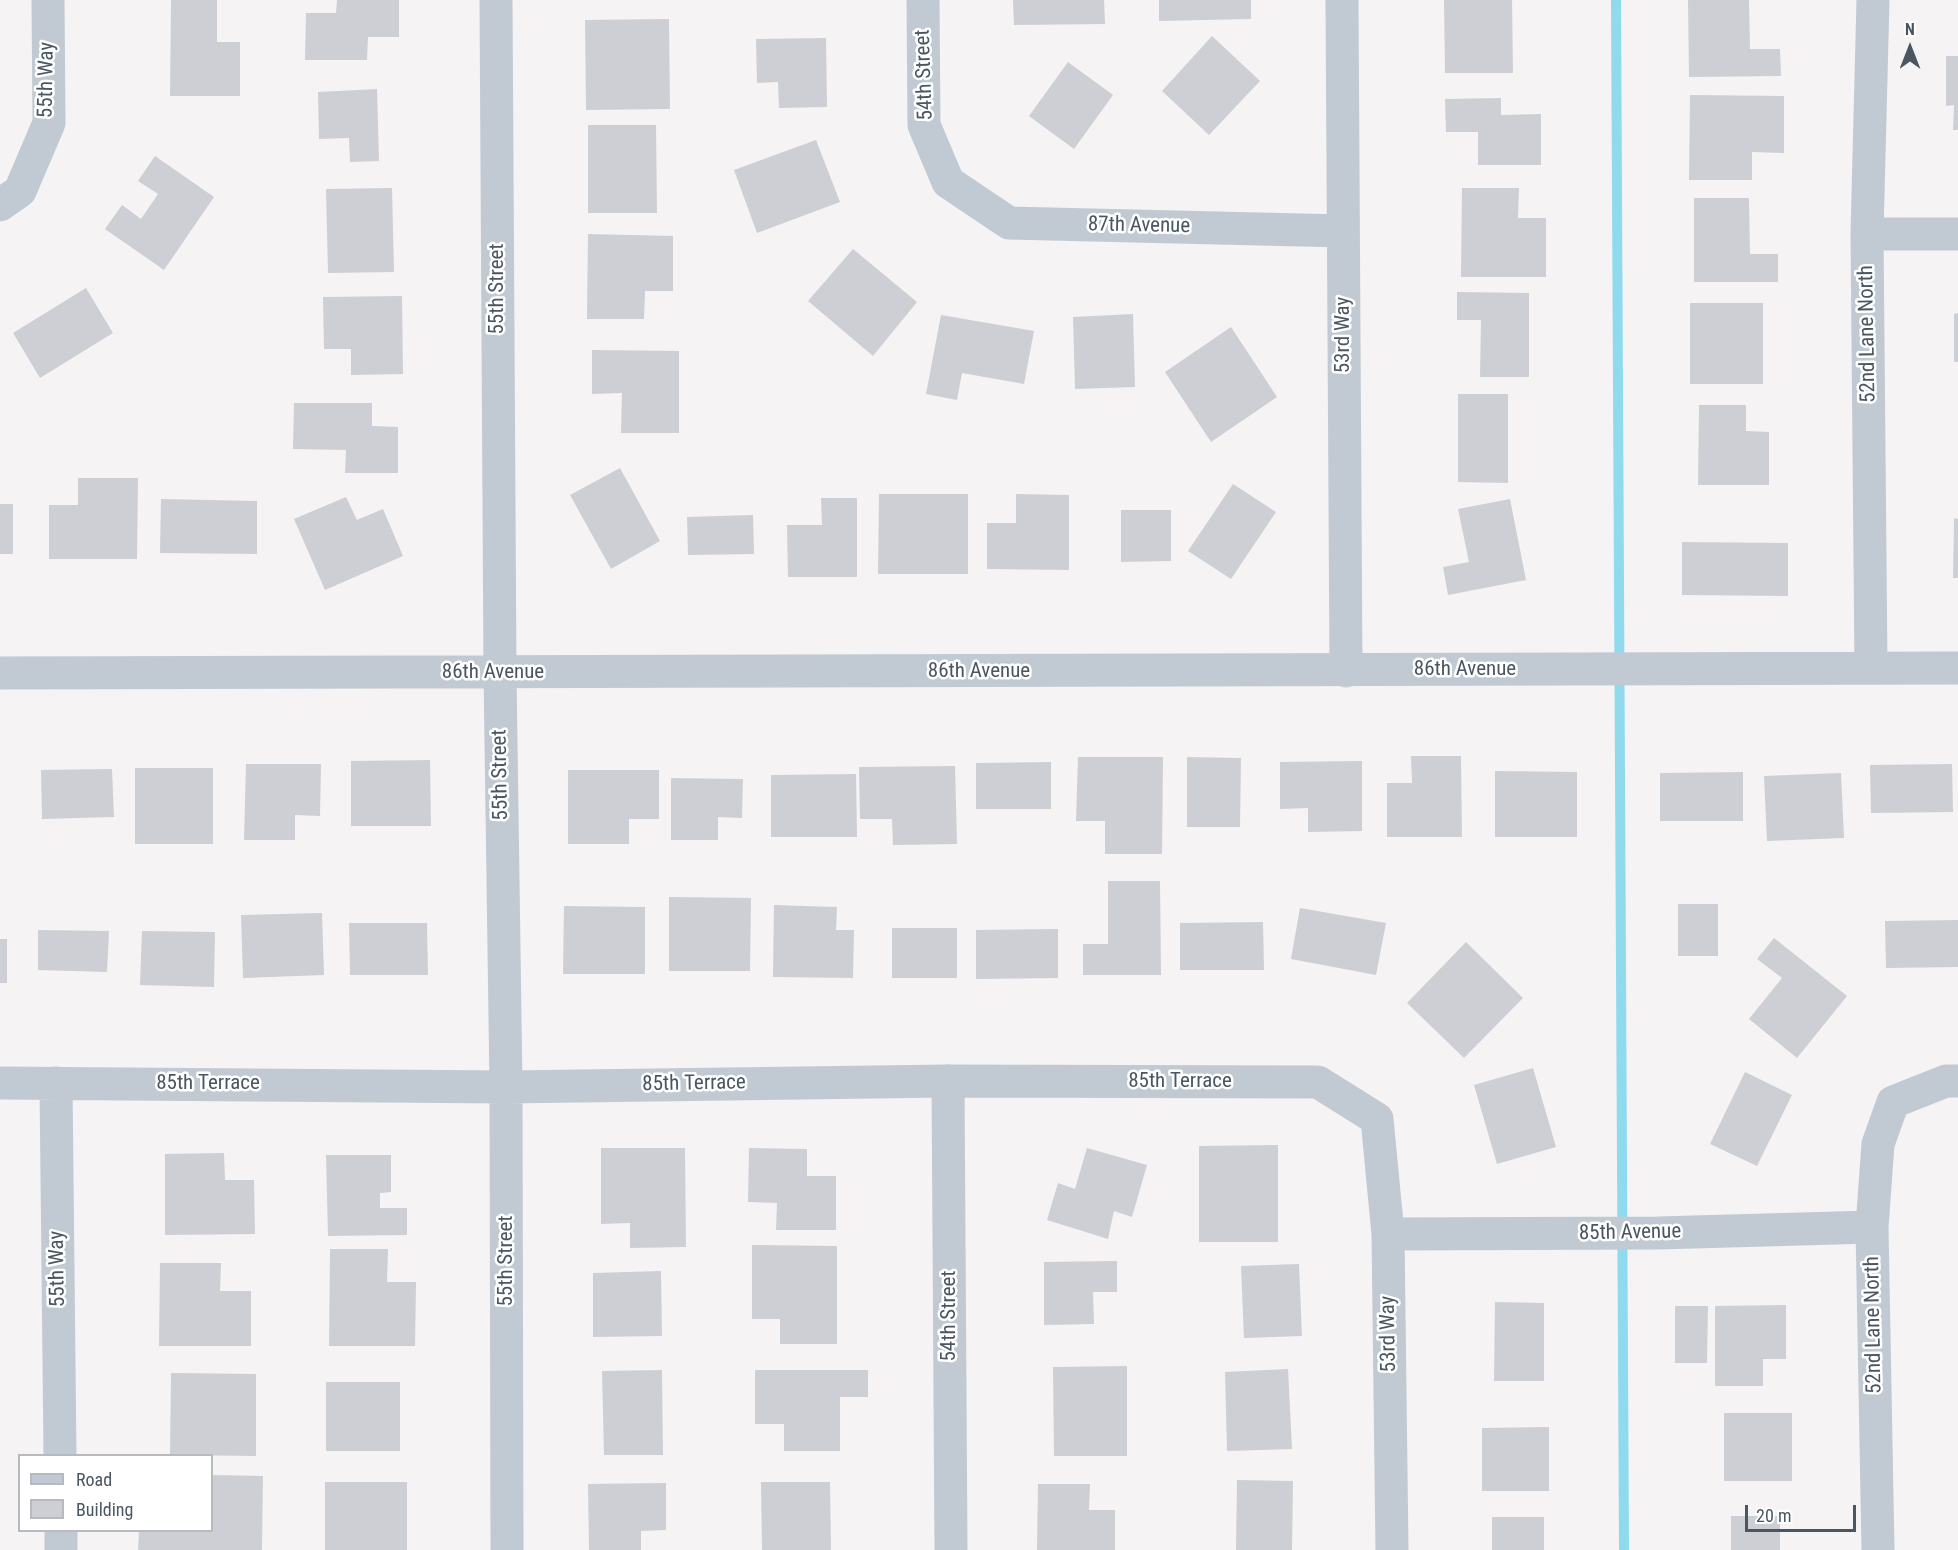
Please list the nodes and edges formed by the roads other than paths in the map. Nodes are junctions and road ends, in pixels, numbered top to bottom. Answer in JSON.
{"nodes":[{"id":1,"x":48,"y":0,"type":"edge"},
{"id":2,"x":496,"y":0,"type":"edge"},
{"id":3,"x":923,"y":0,"type":"edge"},
{"id":4,"x":1342,"y":0,"type":"edge"},
{"id":5,"x":1873,"y":0,"type":"edge"},
{"id":6,"x":948,"y":182,"type":"joint"},
{"id":7,"x":10,"y":198,"type":"edge"},
{"id":8,"x":1343,"y":231,"type":"junction"},
{"id":9,"x":1867,"y":234,"type":"junction"},
{"id":10,"x":1958,"y":234,"type":"edge"},
{"id":11,"x":1871,"y":668,"type":"junction"},
{"id":12,"x":1958,"y":668,"type":"edge"},
{"id":13,"x":1346,"y":671,"type":"junction"},
{"id":14,"x":0,"y":673,"type":"edge"},
{"id":15,"x":500,"y":673,"type":"junction"},
{"id":16,"x":948,"y":1081,"type":"junction"},
{"id":17,"x":1958,"y":1081,"type":"edge"},
{"id":18,"x":0,"y":1083,"type":"edge"},
{"id":19,"x":56,"y":1083,"type":"junction"},
{"id":20,"x":506,"y":1087,"type":"junction"},
{"id":21,"x":1377,"y":1119,"type":"joint"},
{"id":22,"x":1872,"y":1227,"type":"junction"},
{"id":23,"x":1388,"y":1234,"type":"junction"},
{"id":24,"x":60,"y":1454,"type":"edge"},
{"id":25,"x":61,"y":1532,"type":"edge"},
{"id":26,"x":61,"y":1550,"type":"edge"},
{"id":27,"x":507,"y":1550,"type":"edge"},
{"id":28,"x":951,"y":1550,"type":"edge"},
{"id":29,"x":1392,"y":1550,"type":"edge"},
{"id":30,"x":1878,"y":1550,"type":"edge"}],
"edges":[{"from":1,"to":7,"type":"street","name":"55th Way"},
{"from":2,"to":15,"type":"street","name":"55th Street"},
{"from":3,"to":6,"type":"street","name":"54th Street"},
{"from":4,"to":8,"type":"street","name":"53rd Way"},
{"from":5,"to":9,"type":"street","name":"52nd Lane North"},
{"from":6,"to":8,"type":"street","name":"87th Avenue"},
{"from":8,"to":13,"type":"street","name":"53rd Way"},
{"from":9,"to":10,"type":"street"},
{"from":9,"to":11,"type":"street","name":"52nd Lane North"},
{"from":11,"to":12,"type":"street","name":"86th Avenue"},
{"from":11,"to":13,"type":"street","name":"86th Avenue"},
{"from":13,"to":15,"type":"street","name":"86th Avenue"},
{"from":14,"to":15,"type":"street","name":"86th Avenue"},
{"from":15,"to":20,"type":"street","name":"55th Street"},
{"from":16,"to":20,"type":"street","name":"85th Terrace"},
{"from":16,"to":21,"type":"street","name":"85th Terrace"},
{"from":16,"to":28,"type":"street","name":"54th Street"},
{"from":17,"to":22,"type":"street","name":"52nd Lane North"},
{"from":18,"to":19,"type":"street","name":"85th Terrace"},
{"from":19,"to":20,"type":"street","name":"85th Terrace"},
{"from":19,"to":24,"type":"street","name":"55th Way"},
{"from":20,"to":27,"type":"street","name":"55th Street"},
{"from":21,"to":23,"type":"street","name":"53rd Way"},
{"from":22,"to":23,"type":"street","name":"85th Avenue"},
{"from":22,"to":30,"type":"street","name":"52nd Lane North"},
{"from":23,"to":29,"type":"street","name":"53rd Way"},
{"from":25,"to":26,"type":"street"}]}
